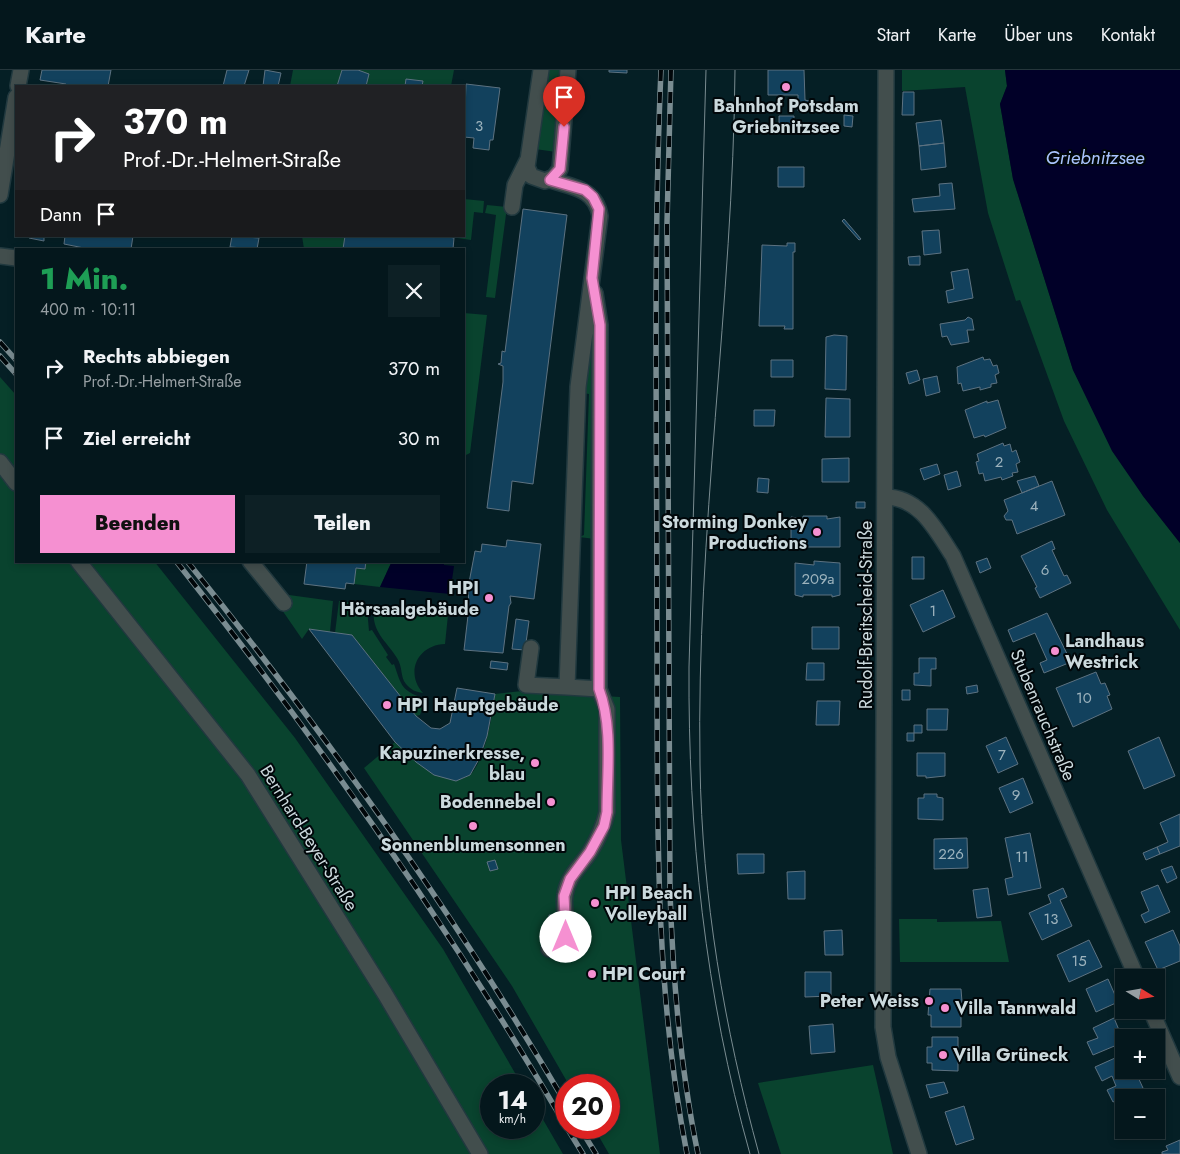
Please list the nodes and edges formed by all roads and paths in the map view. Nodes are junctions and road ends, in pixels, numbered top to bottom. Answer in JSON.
{"nodes":[{"id":1,"x":21,"y":70,"type":"edge"},
{"id":2,"x":541,"y":70,"type":"edge"},
{"id":3,"x":568,"y":70,"type":"edge"},
{"id":4,"x":886,"y":70,"type":"edge"},
{"id":5,"x":18,"y":85,"type":"edge"},
{"id":6,"x":15,"y":103,"type":"edge"},
{"id":7,"x":527,"y":162,"type":"junction"},
{"id":8,"x":550,"y":180,"type":"junction"},
{"id":9,"x":0,"y":195,"type":"edge"},
{"id":10,"x":512,"y":207,"type":"dead end"},
{"id":11,"x":0,"y":256,"type":"edge"},
{"id":12,"x":15,"y":258,"type":"edge"},
{"id":13,"x":592,"y":278,"type":"junction"},
{"id":14,"x":0,"y":462,"type":"edge"},
{"id":15,"x":15,"y":482,"type":"edge"},
{"id":16,"x":885,"y":497,"type":"junction"},
{"id":17,"x":80,"y":563,"type":"edge"},
{"id":18,"x":252,"y":563,"type":"edge"},
{"id":19,"x":284,"y":603,"type":"dead end"},
{"id":20,"x":531,"y":648,"type":"dead end"},
{"id":21,"x":567,"y":687,"type":"junction"},
{"id":22,"x":599,"y":689,"type":"junction"},
{"id":23,"x":549,"y":948,"type":"dead end"},
{"id":24,"x":1133,"y":969,"type":"edge"},
{"id":25,"x":1155,"y":1019,"type":"edge"},
{"id":26,"x":1180,"y":1077,"type":"edge"},
{"id":27,"x":480,"y":1154,"type":"edge"},
{"id":28,"x":919,"y":1154,"type":"edge"}],
"edges":[{"from":1,"to":5,"type":"street"},
{"from":2,"to":7,"type":"street"},
{"from":3,"to":8,"type":"street"},
{"from":4,"to":16,"type":"street","name":"Rudolf-Breitscheid-Straße"},
{"from":6,"to":9,"type":"street"},
{"from":7,"to":8,"type":"street"},
{"from":7,"to":10,"type":"street"},
{"from":8,"to":13,"type":"street"},
{"from":11,"to":12,"type":"street"},
{"from":13,"to":21,"type":"street"},
{"from":13,"to":22,"type":"street"},
{"from":14,"to":15,"type":"street"},
{"from":16,"to":24,"type":"street","name":"Stubenrauchstraße"},
{"from":16,"to":28,"type":"street","name":"Rudolf-Breitscheid-Straße"},
{"from":17,"to":27,"type":"street","name":"Bernhard-Beyer-Straße"},
{"from":18,"to":19,"type":"street"},
{"from":20,"to":21,"type":"street"},
{"from":21,"to":22,"type":"street"},
{"from":22,"to":23,"type":"street"},
{"from":25,"to":26,"type":"street"}]}
